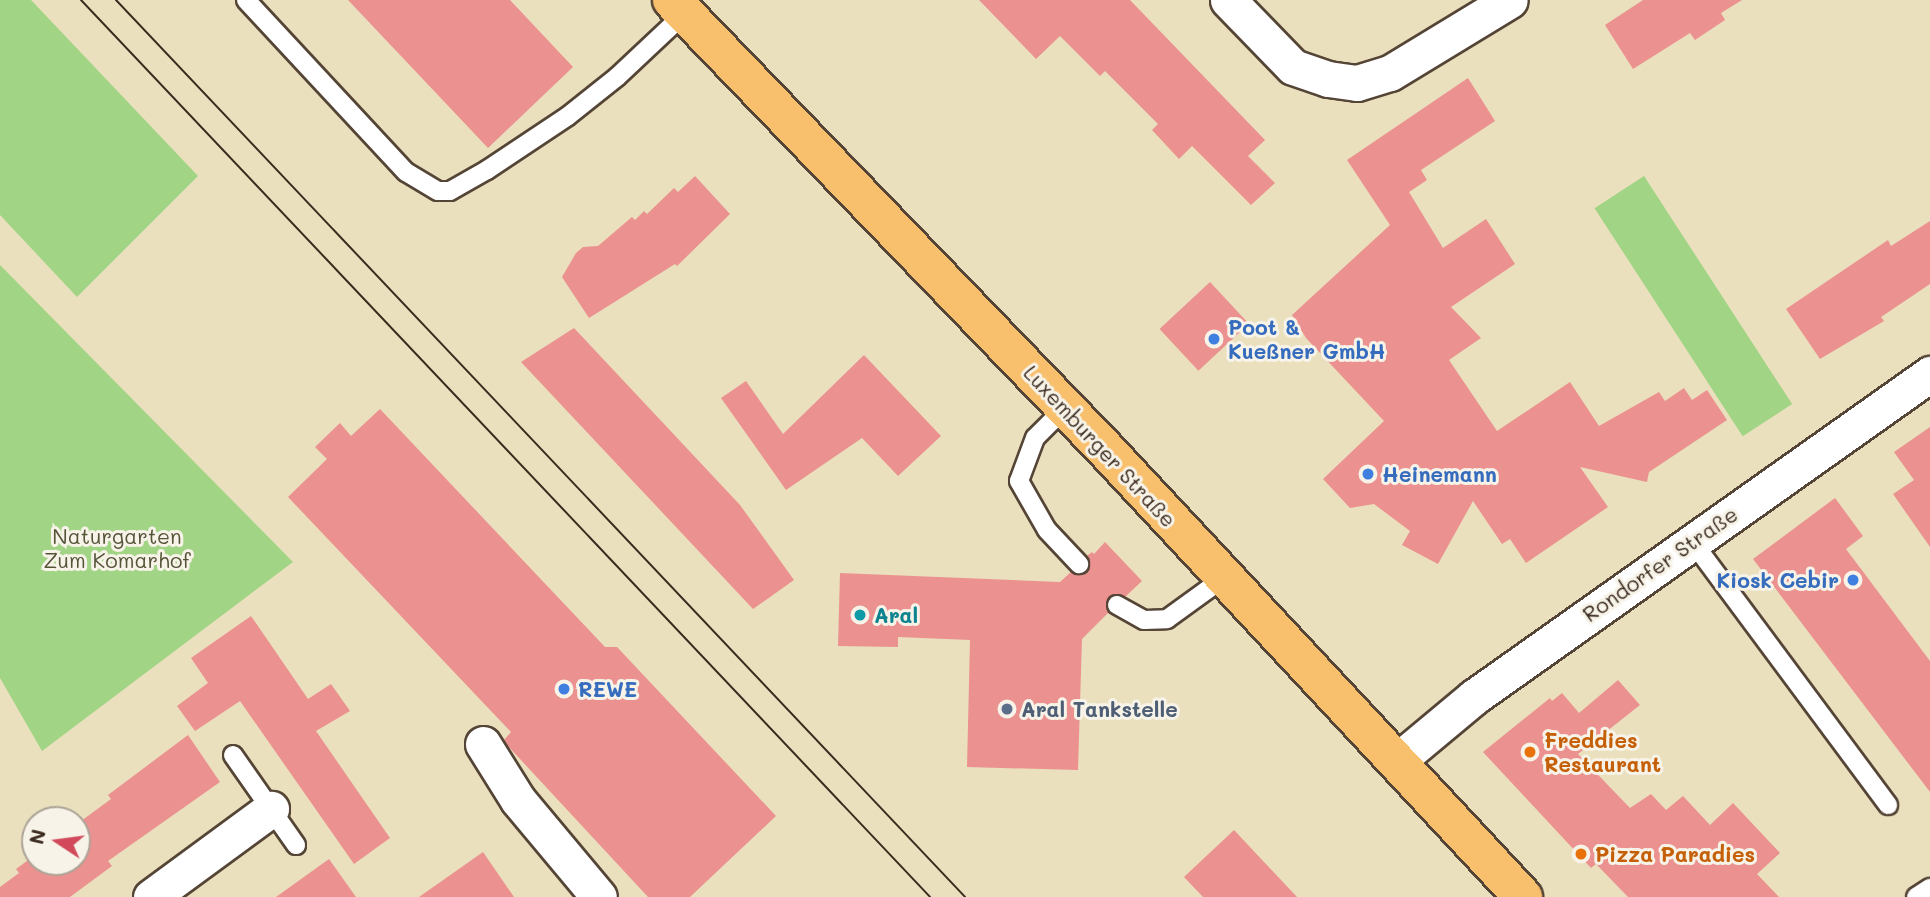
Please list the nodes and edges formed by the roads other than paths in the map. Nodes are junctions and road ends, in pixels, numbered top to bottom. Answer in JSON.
{"nodes":[{"id":1,"x":246,"y":0,"type":"edge"},
{"id":2,"x":1228,"y":0,"type":"edge"},
{"id":3,"x":1510,"y":0,"type":"edge"},
{"id":4,"x":678,"y":7,"type":"edge"},
{"id":5,"x":1930,"y":374,"type":"edge"},
{"id":6,"x":1065,"y":408,"type":"junction"},
{"id":7,"x":1692,"y":541,"type":"junction"},
{"id":8,"x":1079,"y":564,"type":"dead end"},
{"id":9,"x":1225,"y":577,"type":"junction"},
{"id":10,"x":1117,"y":605,"type":"dead end"},
{"id":11,"x":483,"y":744,"type":"dead end"},
{"id":12,"x":233,"y":755,"type":"dead end"},
{"id":13,"x":1396,"y":762,"type":"junction"},
{"id":14,"x":1888,"y":805,"type":"dead end"},
{"id":15,"x":271,"y":809,"type":"junction"},
{"id":16,"x":296,"y":845,"type":"dead end"},
{"id":17,"x":1930,"y":888,"type":"edge"},
{"id":18,"x":151,"y":897,"type":"edge"},
{"id":19,"x":598,"y":897,"type":"edge"},
{"id":20,"x":1522,"y":897,"type":"edge"},
{"id":21,"x":1916,"y":897,"type":"edge"}],
"edges":[{"from":1,"to":4,"type":"lane"},
{"from":2,"to":3,"type":"street"},
{"from":4,"to":6,"type":"main road","name":"Luxemburger Straße"},
{"from":5,"to":7,"type":"street","name":"Rondorfer Straße"},
{"from":6,"to":8,"type":"lane"},
{"from":6,"to":9,"type":"main road","name":"Luxemburger Straße"},
{"from":7,"to":13,"type":"street","name":"Rondorfer Straße"},
{"from":7,"to":14,"type":"lane"},
{"from":9,"to":10,"type":"lane"},
{"from":9,"to":13,"type":"main road","name":"Luxemburger Straße"},
{"from":11,"to":19,"type":"street"},
{"from":12,"to":15,"type":"lane"},
{"from":13,"to":20,"type":"main road","name":"Luxemburger Straße"},
{"from":15,"to":16,"type":"lane"},
{"from":15,"to":18,"type":"street"},
{"from":17,"to":21,"type":"lane"}]}
